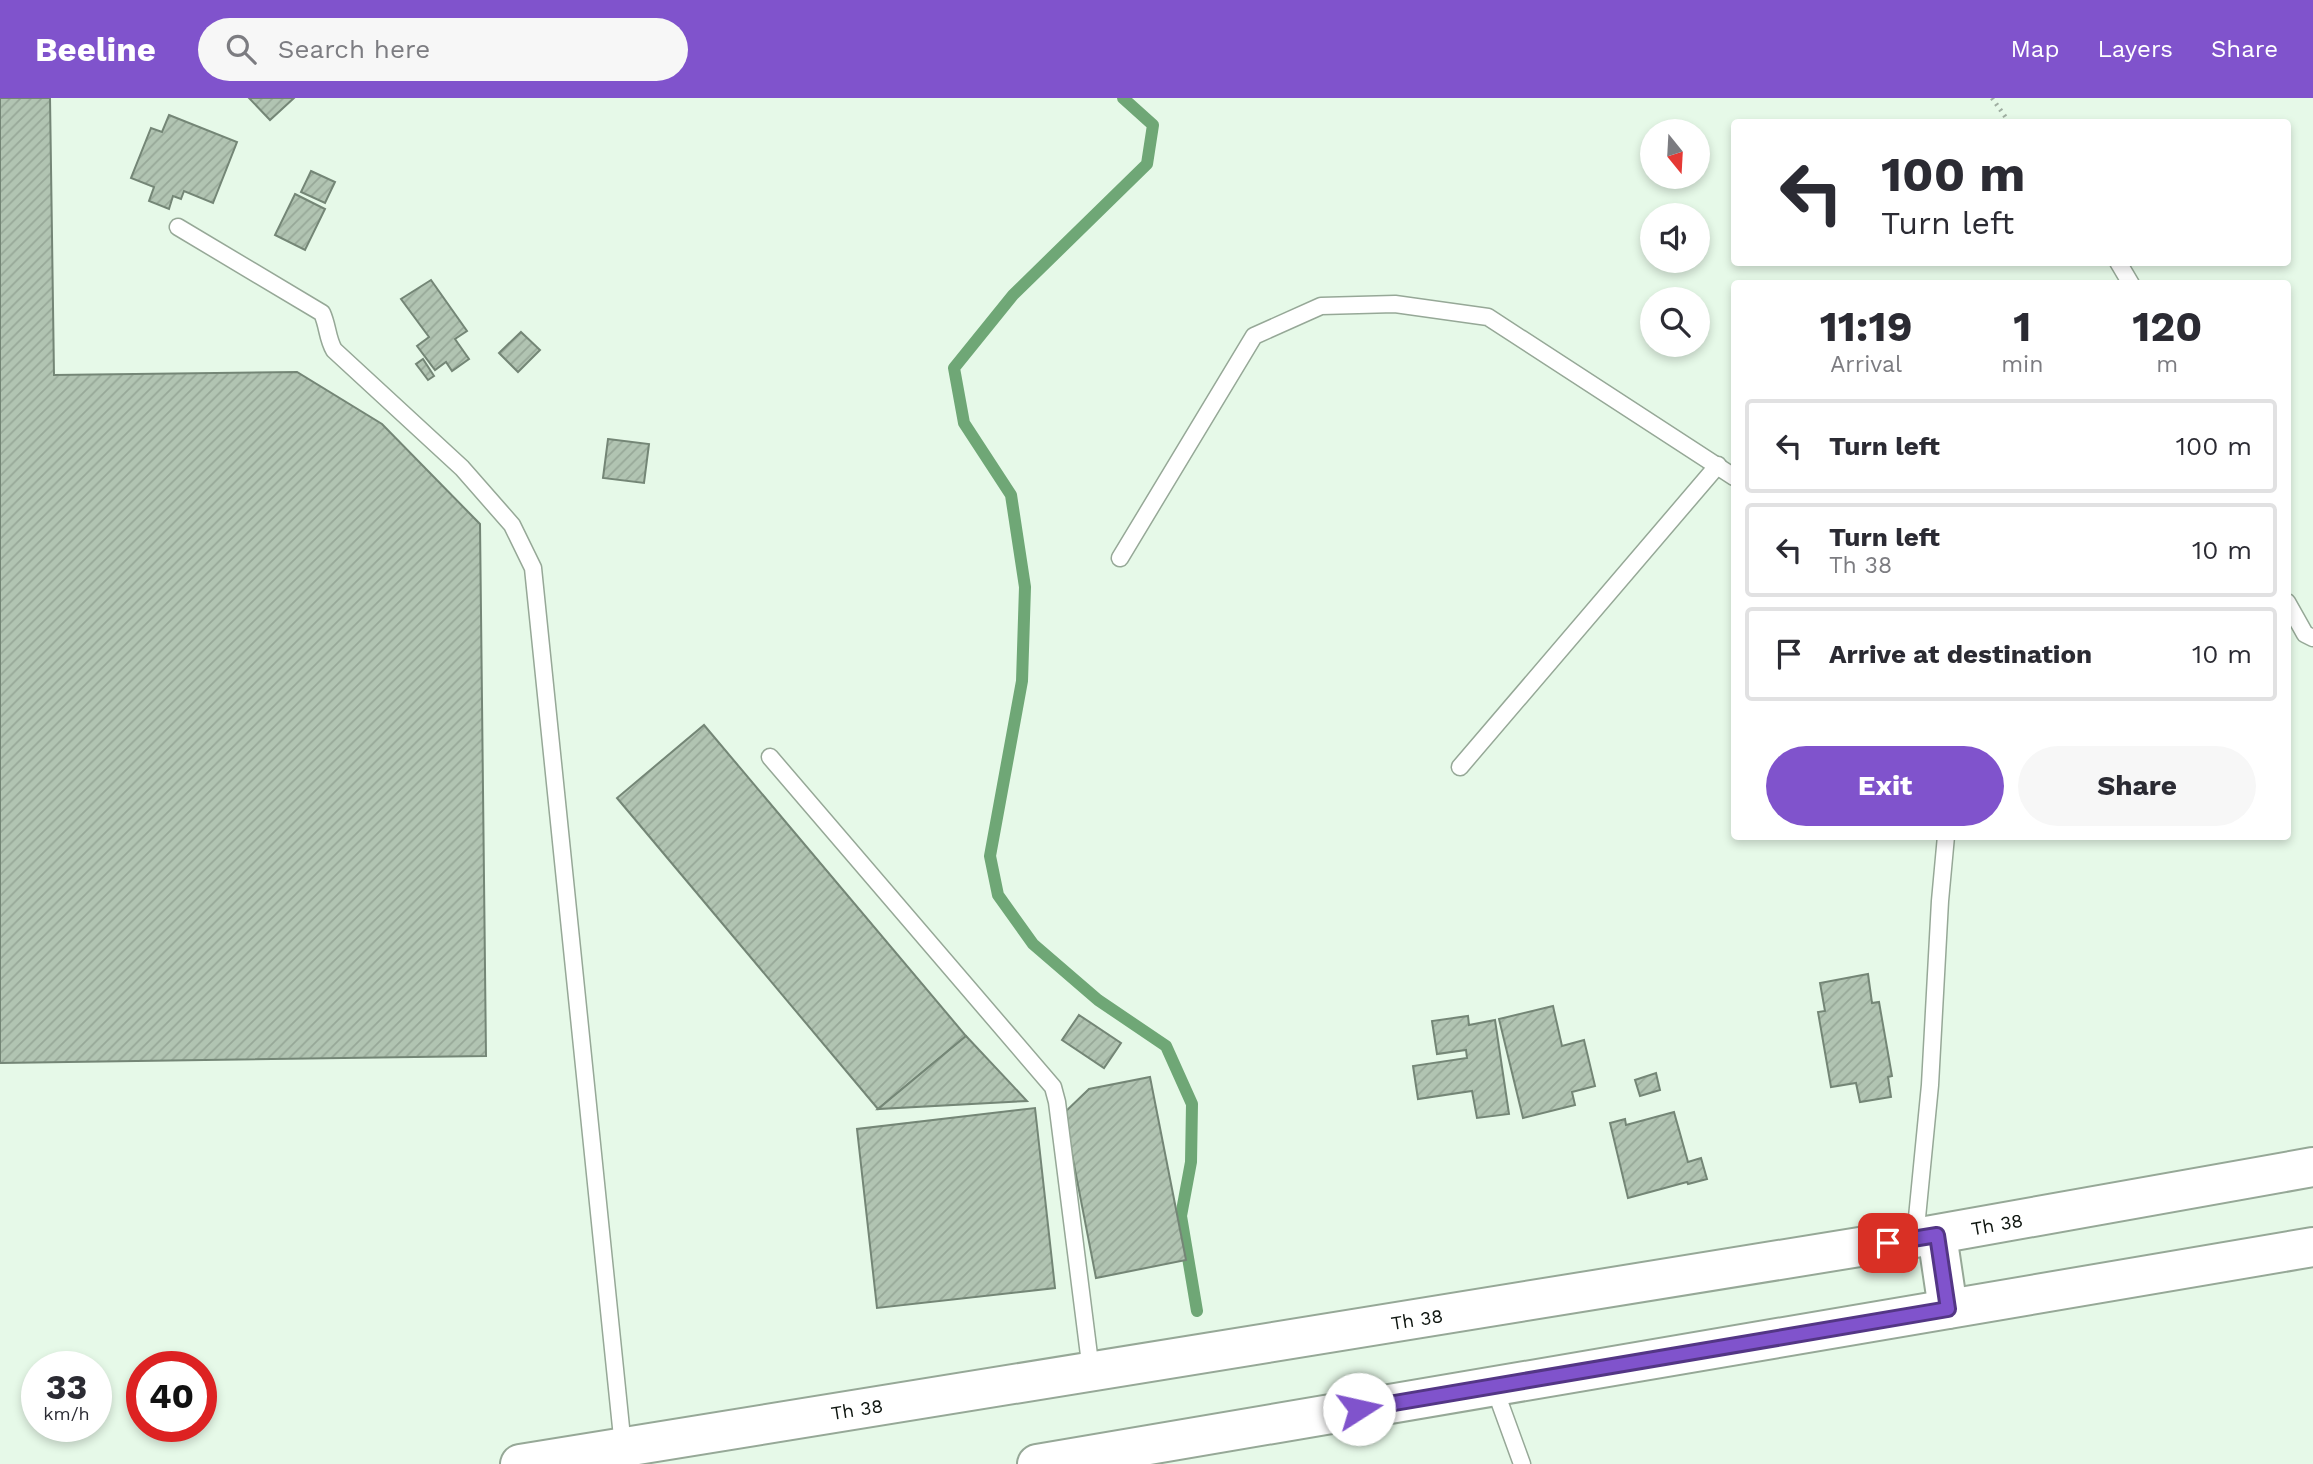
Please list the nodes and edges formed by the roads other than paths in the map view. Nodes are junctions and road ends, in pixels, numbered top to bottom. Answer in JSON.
{"nodes":[{"id":1,"x":178,"y":227,"type":"dead end"},
{"id":2,"x":1718,"y":466,"type":"junction"},
{"id":3,"x":1731,"y":475,"type":"edge"},
{"id":4,"x":1120,"y":558,"type":"dead end"},
{"id":5,"x":2291,"y":609,"type":"edge"},
{"id":6,"x":2313,"y":638,"type":"edge"},
{"id":7,"x":770,"y":757,"type":"dead end"},
{"id":8,"x":1460,"y":767,"type":"dead end"},
{"id":9,"x":1946,"y":840,"type":"edge"},
{"id":10,"x":2313,"y":1167,"type":"edge"},
{"id":11,"x":1926,"y":1236,"type":"junction"},
{"id":12,"x":2313,"y":1247,"type":"edge"},
{"id":13,"x":1948,"y":1309,"type":"junction"},
{"id":14,"x":1091,"y":1371,"type":"junction"},
{"id":15,"x":1494,"y":1387,"type":"junction"},
{"id":16,"x":623,"y":1447,"type":"junction"},
{"id":17,"x":520,"y":1464,"type":"edge"},
{"id":18,"x":1037,"y":1464,"type":"edge"},
{"id":19,"x":1522,"y":1464,"type":"edge"}],
"edges":[{"from":1,"to":16,"type":"lane"},
{"from":2,"to":3,"type":"lane"},
{"from":2,"to":4,"type":"lane"},
{"from":2,"to":8,"type":"lane"},
{"from":5,"to":6,"type":"lane"},
{"from":7,"to":14,"type":"lane"},
{"from":9,"to":11,"type":"lane"},
{"from":10,"to":11,"type":"street","name":"Th 38"},
{"from":11,"to":13,"type":"street"},
{"from":11,"to":14,"type":"street","name":"Th 38"},
{"from":12,"to":13,"type":"street"},
{"from":13,"to":15,"type":"street"},
{"from":14,"to":16,"type":"street","name":"Th 38"},
{"from":15,"to":18,"type":"street"},
{"from":15,"to":19,"type":"lane"},
{"from":16,"to":17,"type":"street","name":"Th 38"}]}
